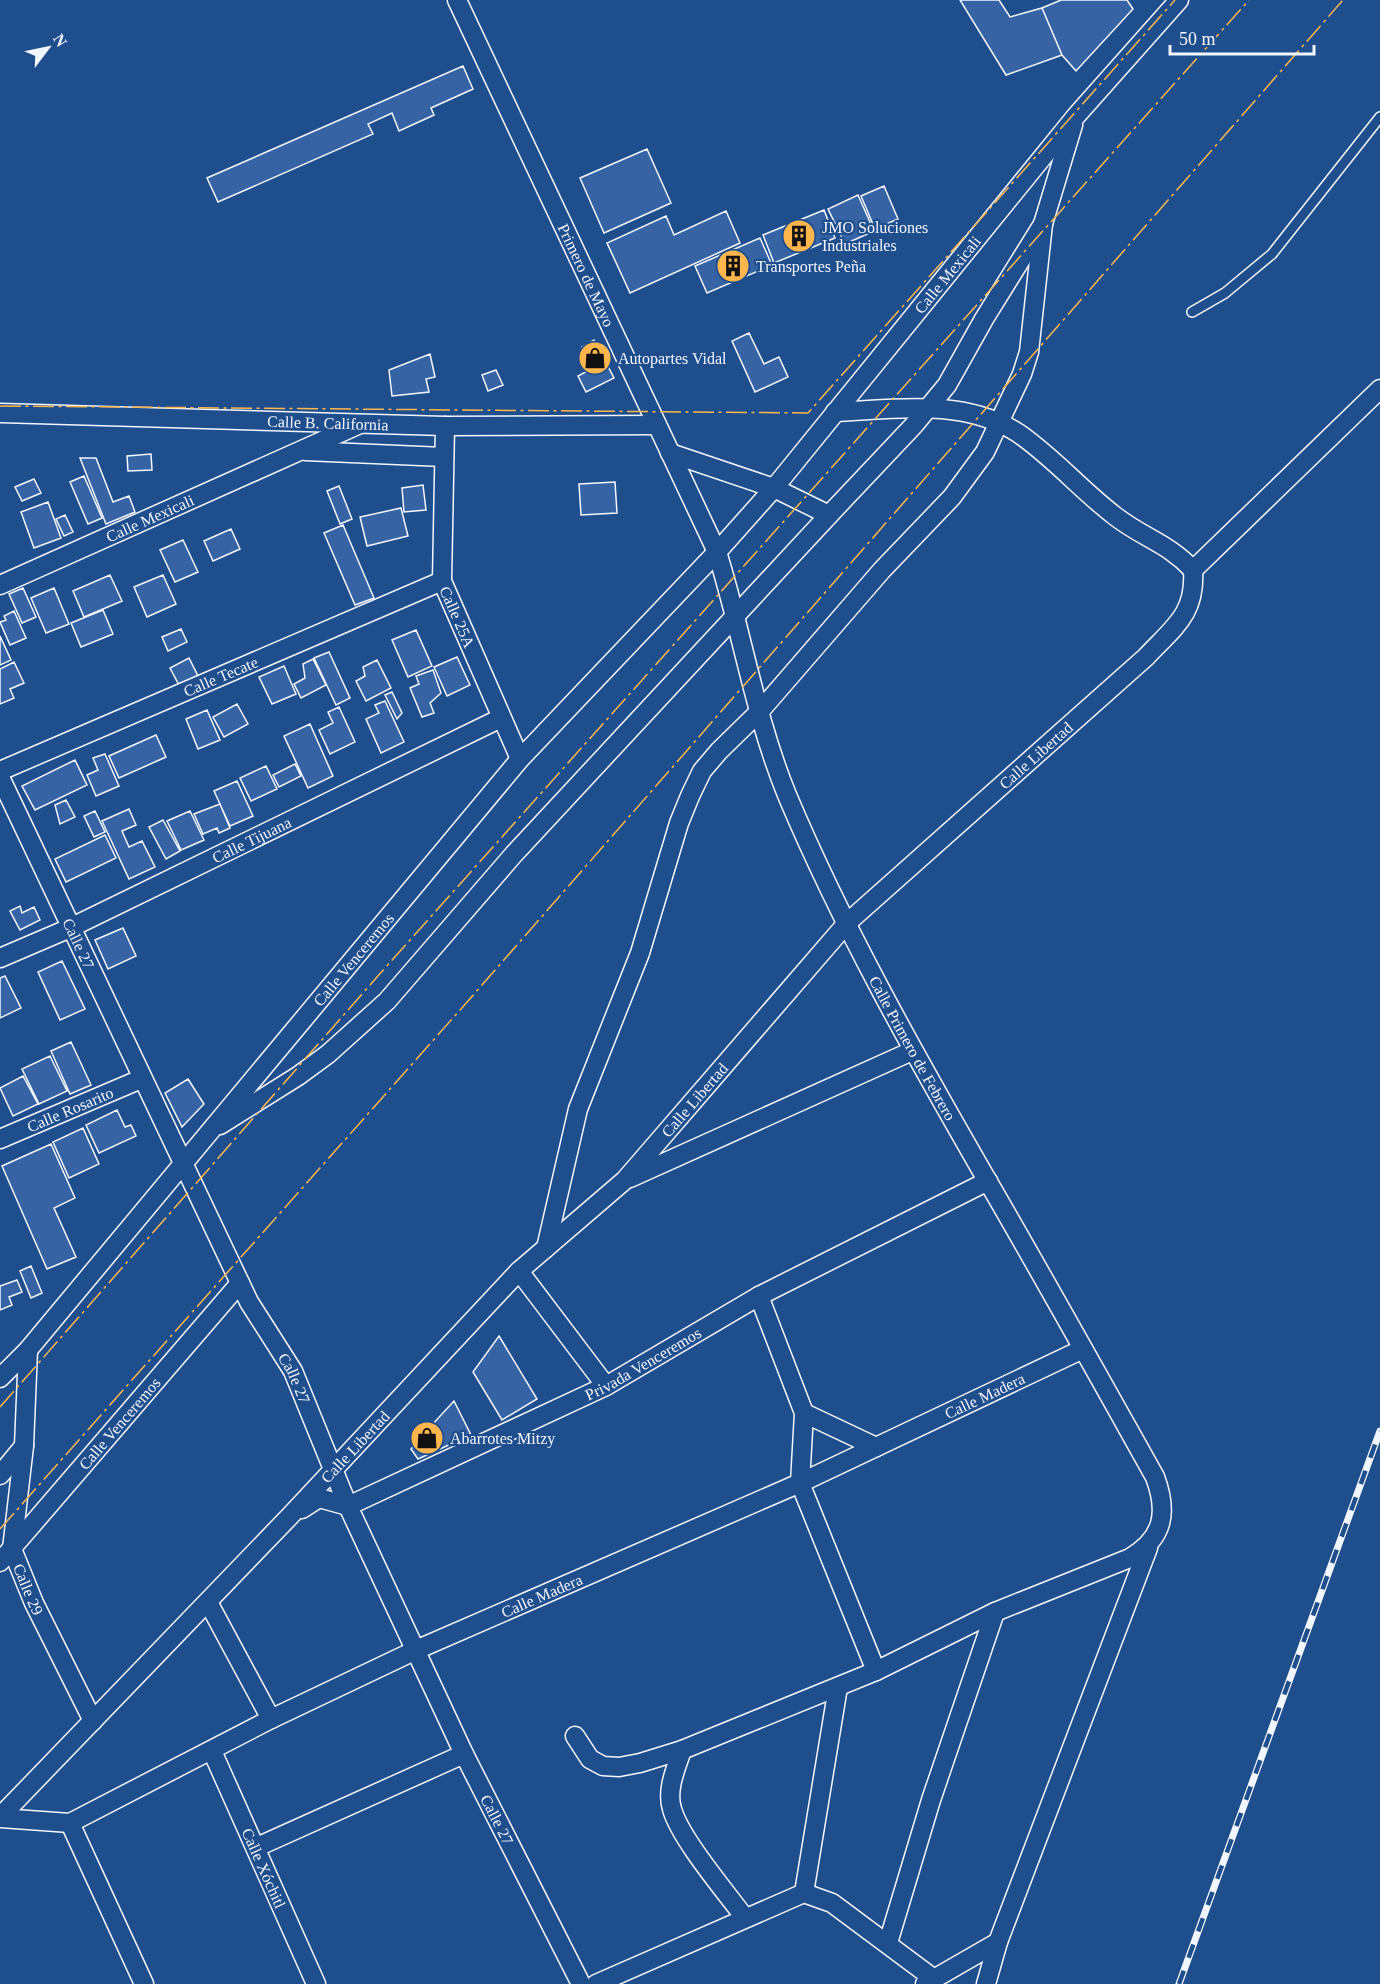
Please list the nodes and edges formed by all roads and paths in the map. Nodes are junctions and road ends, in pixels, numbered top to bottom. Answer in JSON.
{"nodes":[{"id":1,"x":457,"y":0,"type":"edge"},
{"id":2,"x":1179,"y":0,"type":"edge"},
{"id":3,"x":1076,"y":116,"type":"junction"},
{"id":4,"x":1380,"y":117,"type":"edge"},
{"id":5,"x":1044,"y":225,"type":"junction"},
{"id":6,"x":1192,"y":312,"type":"dead end"},
{"id":7,"x":1380,"y":388,"type":"edge"},
{"id":8,"x":929,"y":407,"type":"junction"},
{"id":9,"x":835,"y":412,"type":"junction"},
{"id":10,"x":0,"y":413,"type":"edge"},
{"id":11,"x":364,"y":422,"type":"junction"},
{"id":12,"x":1000,"y":423,"type":"junction"},
{"id":13,"x":657,"y":425,"type":"junction"},
{"id":14,"x":445,"y":426,"type":"junction"},
{"id":15,"x":300,"y":451,"type":"junction"},
{"id":16,"x":670,"y":453,"type":"junction"},
{"id":17,"x":444,"y":457,"type":"junction"},
{"id":18,"x":774,"y":488,"type":"junction"},
{"id":19,"x":829,"y":515,"type":"junction"},
{"id":20,"x":717,"y":552,"type":"junction"},
{"id":21,"x":1193,"y":570,"type":"junction"},
{"id":22,"x":442,"y":581,"type":"junction"},
{"id":23,"x":0,"y":585,"type":"edge"},
{"id":24,"x":737,"y":616,"type":"junction"},
{"id":25,"x":760,"y":711,"type":"junction"},
{"id":26,"x":501,"y":717,"type":"junction"},
{"id":27,"x":520,"y":759,"type":"junction"},
{"id":28,"x":0,"y":771,"type":"edge"},
{"id":29,"x":0,"y":777,"type":"edge"},
{"id":30,"x":848,"y":923,"type":"junction"},
{"id":31,"x":70,"y":928,"type":"junction"},
{"id":32,"x":0,"y":958,"type":"edge"},
{"id":33,"x":912,"y":1051,"type":"junction"},
{"id":34,"x":141,"y":1079,"type":"junction"},
{"id":35,"x":206,"y":1135,"type":"junction"},
{"id":36,"x":0,"y":1139,"type":"edge"},
{"id":37,"x":181,"y":1163,"type":"junction"},
{"id":38,"x":626,"y":1180,"type":"junction"},
{"id":39,"x":988,"y":1181,"type":"junction"},
{"id":40,"x":546,"y":1248,"type":"junction"},
{"id":41,"x":519,"y":1271,"type":"junction"},
{"id":42,"x":240,"y":1283,"type":"junction"},
{"id":43,"x":759,"y":1296,"type":"junction"},
{"id":44,"x":1083,"y":1349,"type":"junction"},
{"id":45,"x":28,"y":1350,"type":"junction"},
{"id":46,"x":0,"y":1378,"type":"edge"},
{"id":47,"x":606,"y":1386,"type":"junction"},
{"id":48,"x":804,"y":1413,"type":"junction"},
{"id":49,"x":24,"y":1446,"type":"junction"},
{"id":50,"x":876,"y":1447,"type":"junction"},
{"id":51,"x":333,"y":1470,"type":"junction"},
{"id":52,"x":0,"y":1475,"type":"edge"},
{"id":53,"x":800,"y":1483,"type":"junction"},
{"id":54,"x":348,"y":1506,"type":"junction"},
{"id":55,"x":290,"y":1516,"type":"junction"},
{"id":56,"x":1148,"y":1548,"type":"junction"},
{"id":57,"x":6,"y":1556,"type":"edge"},
{"id":58,"x":208,"y":1602,"type":"junction"},
{"id":59,"x":995,"y":1612,"type":"junction"},
{"id":60,"x":417,"y":1650,"type":"junction"},
{"id":61,"x":876,"y":1671,"type":"junction"},
{"id":62,"x":838,"y":1687,"type":"junction"},
{"id":63,"x":271,"y":1719,"type":"junction"},
{"id":64,"x":93,"y":1721,"type":"junction"},
{"id":65,"x":575,"y":1736,"type":"dead end"},
{"id":66,"x":682,"y":1750,"type":"junction"},
{"id":67,"x":212,"y":1751,"type":"junction"},
{"id":68,"x":464,"y":1754,"type":"junction"},
{"id":69,"x":0,"y":1817,"type":"edge"},
{"id":70,"x":70,"y":1823,"type":"junction"},
{"id":71,"x":257,"y":1847,"type":"junction"},
{"id":72,"x":804,"y":1893,"type":"junction"},
{"id":73,"x":745,"y":1918,"type":"junction"},
{"id":74,"x":998,"y":1942,"type":"junction"},
{"id":75,"x":888,"y":1943,"type":"junction"},
{"id":76,"x":929,"y":1982,"type":"edge"},
{"id":77,"x":144,"y":1984,"type":"edge"},
{"id":78,"x":316,"y":1984,"type":"edge"},
{"id":79,"x":581,"y":1984,"type":"edge"},
{"id":80,"x":596,"y":1984,"type":"edge"},
{"id":81,"x":986,"y":1984,"type":"edge"}],
"edges":[{"from":1,"to":13,"type":"street","name":"Primero de Mayo"},
{"from":2,"to":3,"type":"street","name":"Calle Mexicali"},
{"from":3,"to":5,"type":"street"},
{"from":3,"to":9,"type":"street","name":"Calle Mexicali"},
{"from":4,"to":6,"type":"lane"},
{"from":5,"to":8,"type":"street"},
{"from":5,"to":12,"type":"street"},
{"from":7,"to":21,"type":"street"},
{"from":8,"to":9,"type":"street"},
{"from":8,"to":12,"type":"street"},
{"from":8,"to":19,"type":"street"},
{"from":9,"to":18,"type":"street","name":"Calle Mexicali"},
{"from":10,"to":11,"type":"street","name":"Calle B. California"},
{"from":11,"to":14,"type":"street","name":"Calle B. California"},
{"from":11,"to":15,"type":"street","name":"Calle Mexicali"},
{"from":12,"to":21,"type":"street"},
{"from":12,"to":25,"type":"street"},
{"from":13,"to":14,"type":"street","name":"Calle B. California"},
{"from":13,"to":16,"type":"street","name":"Primero de Mayo"},
{"from":14,"to":17,"type":"street","name":"Calle 25A"},
{"from":15,"to":17,"type":"street","name":"Calle Mexicali"},
{"from":15,"to":23,"type":"street","name":"Calle Mexicali"},
{"from":16,"to":18,"type":"street"},
{"from":16,"to":20,"type":"street","name":"Primero de Mayo"},
{"from":17,"to":22,"type":"street","name":"Calle 25A"},
{"from":18,"to":19,"type":"street"},
{"from":18,"to":20,"type":"street","name":"Calle Mexicali"},
{"from":19,"to":24,"type":"street"},
{"from":20,"to":24,"type":"street","name":"Calle Primero de Febrero"},
{"from":20,"to":27,"type":"street","name":"Calle Venceremos"},
{"from":21,"to":30,"type":"street","name":"Calle Libertad"},
{"from":22,"to":26,"type":"street","name":"Calle 25A"},
{"from":22,"to":28,"type":"street","name":"Calle Tecate"},
{"from":24,"to":25,"type":"street","name":"Calle Primero de Febrero"},
{"from":24,"to":35,"type":"street"},
{"from":25,"to":30,"type":"street","name":"Calle Primero de Febrero"},
{"from":25,"to":40,"type":"street"},
{"from":26,"to":27,"type":"street","name":"Calle 25A"},
{"from":26,"to":31,"type":"street","name":"Calle Tijuana"},
{"from":27,"to":35,"type":"street","name":"Calle Venceremos"},
{"from":29,"to":31,"type":"street","name":"Calle 27"},
{"from":30,"to":33,"type":"street","name":"Calle Primero de Febrero"},
{"from":30,"to":38,"type":"street","name":"Calle Libertad"},
{"from":31,"to":32,"type":"street","name":"Calle Tijuana"},
{"from":31,"to":34,"type":"street","name":"Calle 27"},
{"from":33,"to":38,"type":"street"},
{"from":33,"to":39,"type":"street","name":"Calle Primero de Febrero"},
{"from":34,"to":36,"type":"street","name":"Calle Rosarito"},
{"from":34,"to":37,"type":"street","name":"Calle 27"},
{"from":35,"to":37,"type":"street","name":"Calle Venceremos"},
{"from":37,"to":42,"type":"street","name":"Calle 27"},
{"from":37,"to":45,"type":"street","name":"Calle Venceremos"},
{"from":38,"to":40,"type":"street","name":"Calle Libertad"},
{"from":39,"to":43,"type":"street","name":"Privada Venceremos"},
{"from":39,"to":44,"type":"street","name":"Calle Primero de Febrero"},
{"from":40,"to":41,"type":"street","name":"Calle Libertad"},
{"from":41,"to":47,"type":"street"},
{"from":41,"to":51,"type":"street","name":"Calle Libertad"},
{"from":42,"to":51,"type":"street","name":"Calle 27"},
{"from":42,"to":57,"type":"street","name":"Calle Venceremos"},
{"from":43,"to":47,"type":"street","name":"Privada Venceremos"},
{"from":43,"to":48,"type":"street"},
{"from":44,"to":50,"type":"street","name":"Calle Madera"},
{"from":44,"to":56,"type":"street","name":"Calle Primero de Febrero"},
{"from":45,"to":46,"type":"street","name":"Calle Venceremos"},
{"from":45,"to":49,"type":"street","name":"Calle 29"},
{"from":47,"to":54,"type":"street","name":"Privada Venceremos"},
{"from":48,"to":50,"type":"street"},
{"from":48,"to":53,"type":"street"},
{"from":49,"to":52,"type":"street"},
{"from":49,"to":57,"type":"street","name":"Calle 29"},
{"from":50,"to":53,"type":"street","name":"Calle Madera"},
{"from":51,"to":54,"type":"street","name":"Calle 27"},
{"from":51,"to":55,"type":"street","name":"Calle Libertad"},
{"from":53,"to":60,"type":"street","name":"Calle Madera"},
{"from":53,"to":61,"type":"street"},
{"from":54,"to":55,"type":"street"},
{"from":54,"to":60,"type":"street","name":"Calle 27"},
{"from":55,"to":58,"type":"street","name":"Calle Libertad"},
{"from":56,"to":59,"type":"street"},
{"from":56,"to":74,"type":"street"},
{"from":57,"to":64,"type":"street","name":"Calle 29"},
{"from":58,"to":63,"type":"street"},
{"from":58,"to":64,"type":"street","name":"Calle Libertad"},
{"from":59,"to":61,"type":"street"},
{"from":59,"to":75,"type":"street"},
{"from":60,"to":63,"type":"street","name":"Calle Madera"},
{"from":60,"to":68,"type":"street","name":"Calle 27"},
{"from":61,"to":62,"type":"street"},
{"from":62,"to":66,"type":"street"},
{"from":62,"to":72,"type":"street"},
{"from":63,"to":67,"type":"street","name":"Calle Madera"},
{"from":64,"to":69,"type":"street","name":"Calle Libertad"},
{"from":65,"to":66,"type":"street"},
{"from":66,"to":73,"type":"street"},
{"from":67,"to":70,"type":"street","name":"Calle Madera"},
{"from":67,"to":71,"type":"street","name":"Calle Xóchitl"},
{"from":68,"to":71,"type":"street"},
{"from":68,"to":79,"type":"street","name":"Calle 27"},
{"from":69,"to":70,"type":"street"},
{"from":70,"to":77,"type":"street"},
{"from":71,"to":78,"type":"street","name":"Calle Xóchitl"},
{"from":72,"to":73,"type":"street"},
{"from":72,"to":75,"type":"street"},
{"from":73,"to":80,"type":"street"},
{"from":74,"to":76,"type":"street"},
{"from":74,"to":81,"type":"street"},
{"from":75,"to":76,"type":"street"}]}
